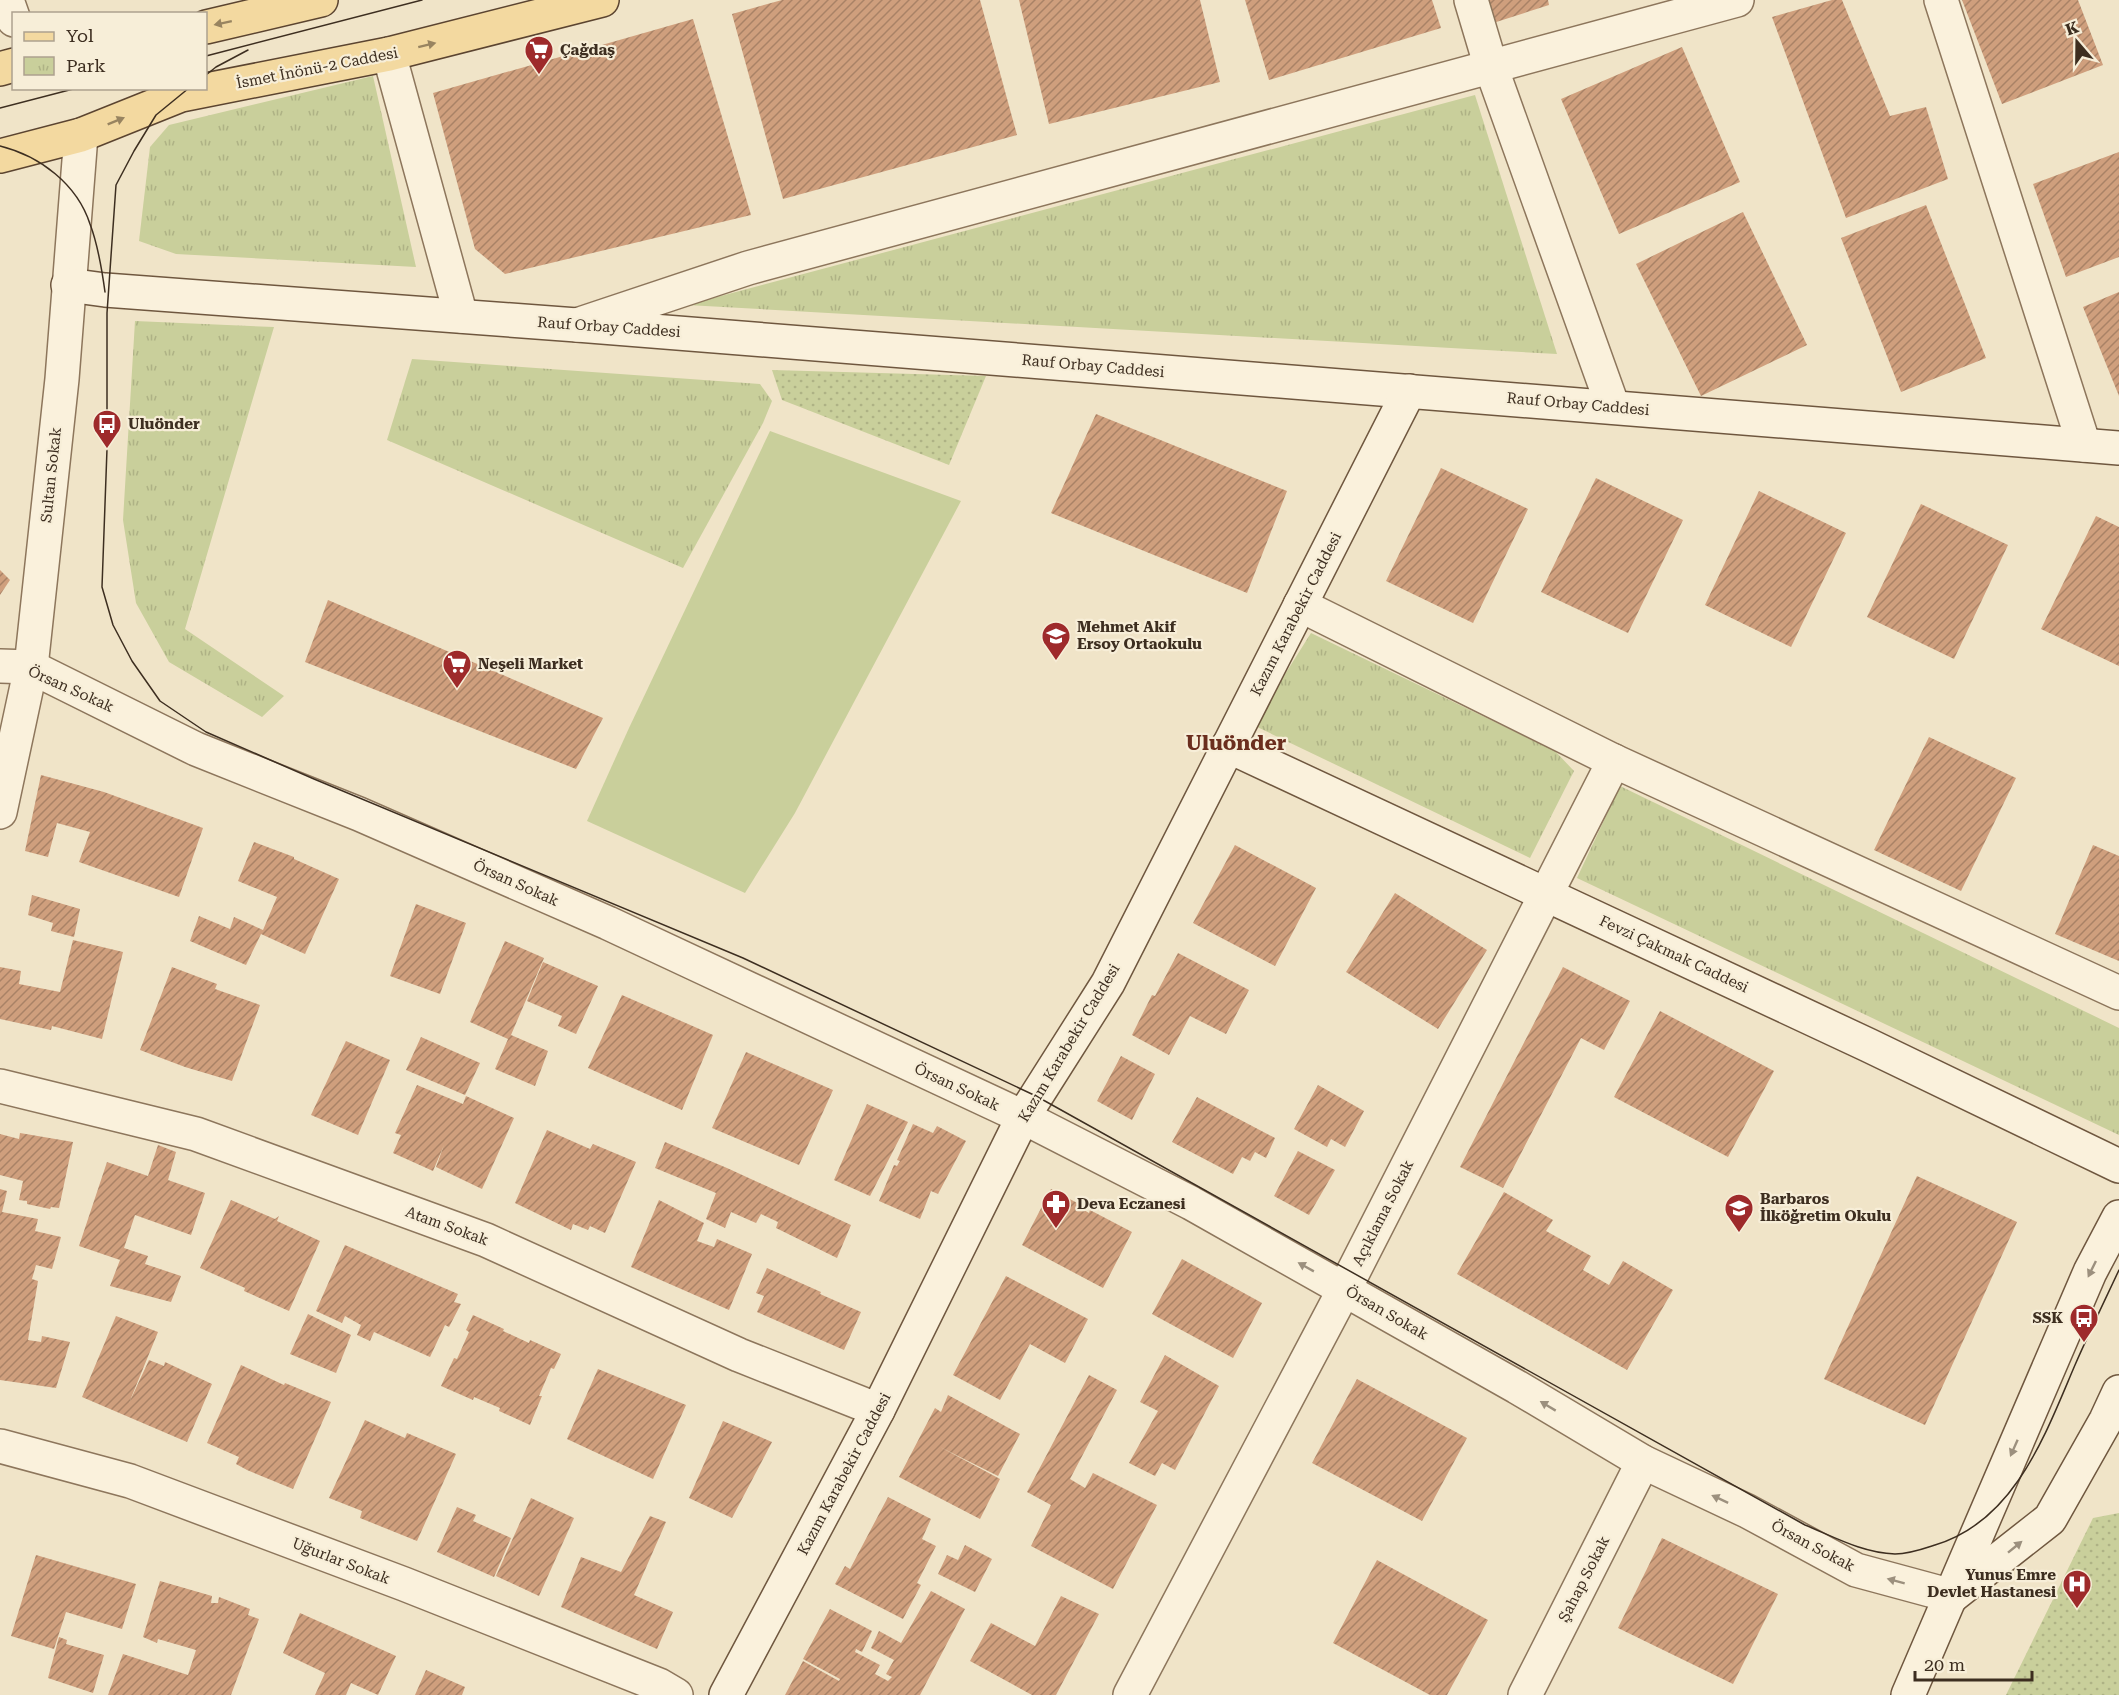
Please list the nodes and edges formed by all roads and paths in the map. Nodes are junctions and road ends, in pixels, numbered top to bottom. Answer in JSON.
{"nodes":[{"id":1,"x":7,"y":0,"type":"edge"},
{"id":2,"x":321,"y":0,"type":"edge"},
{"id":3,"x":602,"y":0,"type":"edge"},
{"id":4,"x":1471,"y":0,"type":"edge"},
{"id":5,"x":1737,"y":0,"type":"edge"},
{"id":6,"x":1941,"y":0,"type":"edge"},
{"id":7,"x":256,"y":8,"type":"edge"},
{"id":8,"x":12,"y":14,"type":"edge"},
{"id":9,"x":207,"y":27,"type":"edge"},
{"id":10,"x":389,"y":54,"type":"junction"},
{"id":11,"x":1491,"y":67,"type":"junction"},
{"id":12,"x":81,"y":135,"type":"junction"},
{"id":13,"x":0,"y":156,"type":"edge"},
{"id":14,"x":68,"y":285,"type":"junction"},
{"id":15,"x":461,"y":316,"type":"junction"},
{"id":16,"x":577,"y":325,"type":"junction"},
{"id":17,"x":1409,"y":391,"type":"junction"},
{"id":18,"x":1613,"y":407,"type":"junction"},
{"id":19,"x":2084,"y":445,"type":"junction"},
{"id":20,"x":2119,"y":448,"type":"edge"},
{"id":21,"x":1300,"y":605,"type":"junction"},
{"id":22,"x":15,"y":667,"type":"edge"},
{"id":23,"x":1228,"y":746,"type":"junction"},
{"id":24,"x":1614,"y":761,"type":"junction"},
{"id":25,"x":0,"y":812,"type":"edge"},
{"id":26,"x":1545,"y":894,"type":"junction"},
{"id":27,"x":2119,"y":993,"type":"edge"},
{"id":28,"x":0,"y":1086,"type":"edge"},
{"id":29,"x":1023,"y":1117,"type":"junction"},
{"id":30,"x":2119,"y":1167,"type":"edge"},
{"id":31,"x":2119,"y":1217,"type":"edge"},
{"id":32,"x":1345,"y":1288,"type":"junction"},
{"id":33,"x":2119,"y":1392,"type":"edge"},
{"id":34,"x":878,"y":1410,"type":"junction"},
{"id":35,"x":0,"y":1446,"type":"edge"},
{"id":36,"x":1643,"y":1462,"type":"junction"},
{"id":37,"x":1952,"y":1596,"type":"junction"},
{"id":38,"x":676,"y":1695,"type":"edge"},
{"id":39,"x":726,"y":1695,"type":"edge"},
{"id":40,"x":1130,"y":1695,"type":"edge"},
{"id":41,"x":1525,"y":1695,"type":"edge"},
{"id":42,"x":1908,"y":1695,"type":"edge"}],
"edges":[{"from":1,"to":8,"type":"street"},
{"from":2,"to":7,"type":"main road"},
{"from":10,"to":3,"type":"main road","name":"İsmet İnönü-2 Caddesi","one_way":true},
{"from":4,"to":11,"type":"street"},
{"from":5,"to":11,"type":"street"},
{"from":6,"to":19,"type":"street"},
{"from":7,"to":9,"type":"main road","one_way":true},
{"from":12,"to":10,"type":"main road","name":"İsmet İnönü-2 Caddesi","one_way":true},
{"from":10,"to":15,"type":"street"},
{"from":11,"to":16,"type":"street"},
{"from":11,"to":18,"type":"street"},
{"from":12,"to":13,"type":"main road","name":"İsmet İnönü-2 Caddesi"},
{"from":12,"to":14,"type":"street","name":"Sultan Sokak"},
{"from":14,"to":15,"type":"street","name":"Rauf Orbay Caddesi"},
{"from":14,"to":22,"type":"street","name":"Sultan Sokak"},
{"from":15,"to":16,"type":"street","name":"Rauf Orbay Caddesi"},
{"from":16,"to":17,"type":"street","name":"Rauf Orbay Caddesi"},
{"from":17,"to":18,"type":"street","name":"Rauf Orbay Caddesi"},
{"from":17,"to":21,"type":"street","name":"Kazım Karabekir Caddesi"},
{"from":18,"to":19,"type":"street","name":"Rauf Orbay Caddesi"},
{"from":19,"to":20,"type":"street","name":"Rauf Orbay Caddesi"},
{"from":21,"to":23,"type":"street","name":"Kazım Karabekir Caddesi"},
{"from":21,"to":24,"type":"street"},
{"from":22,"to":25,"type":"street","name":"Sultan Sokak"},
{"from":22,"to":29,"type":"street","name":"Örsan Sokak"},
{"from":23,"to":26,"type":"street","name":"Fevzi Çakmak Caddesi"},
{"from":23,"to":29,"type":"street","name":"Kazım Karabekir Caddesi"},
{"from":24,"to":26,"type":"street","name":"Açıklama Sokak"},
{"from":24,"to":27,"type":"street"},
{"from":26,"to":30,"type":"street","name":"Fevzi Çakmak Caddesi"},
{"from":26,"to":32,"type":"street","name":"Açıklama Sokak"},
{"from":28,"to":34,"type":"street","name":"Atam Sokak"},
{"from":32,"to":29,"type":"street","name":"Örsan Sokak","one_way":true},
{"from":29,"to":34,"type":"street","name":"Kazım Karabekir Caddesi"},
{"from":31,"to":37,"type":"street","one_way":true},
{"from":36,"to":32,"type":"street","name":"Örsan Sokak","one_way":true},
{"from":32,"to":40,"type":"street","name":"Açıklama Sokak"},
{"from":37,"to":33,"type":"street","one_way":true},
{"from":34,"to":39,"type":"street","name":"Kazım Karabekir Caddesi"},
{"from":35,"to":38,"type":"street","name":"Uğurlar Sokak"},
{"from":37,"to":36,"type":"street","name":"Örsan Sokak","one_way":true},
{"from":36,"to":41,"type":"street","name":"Şahap Sokak"},
{"from":37,"to":42,"type":"street"}]}
